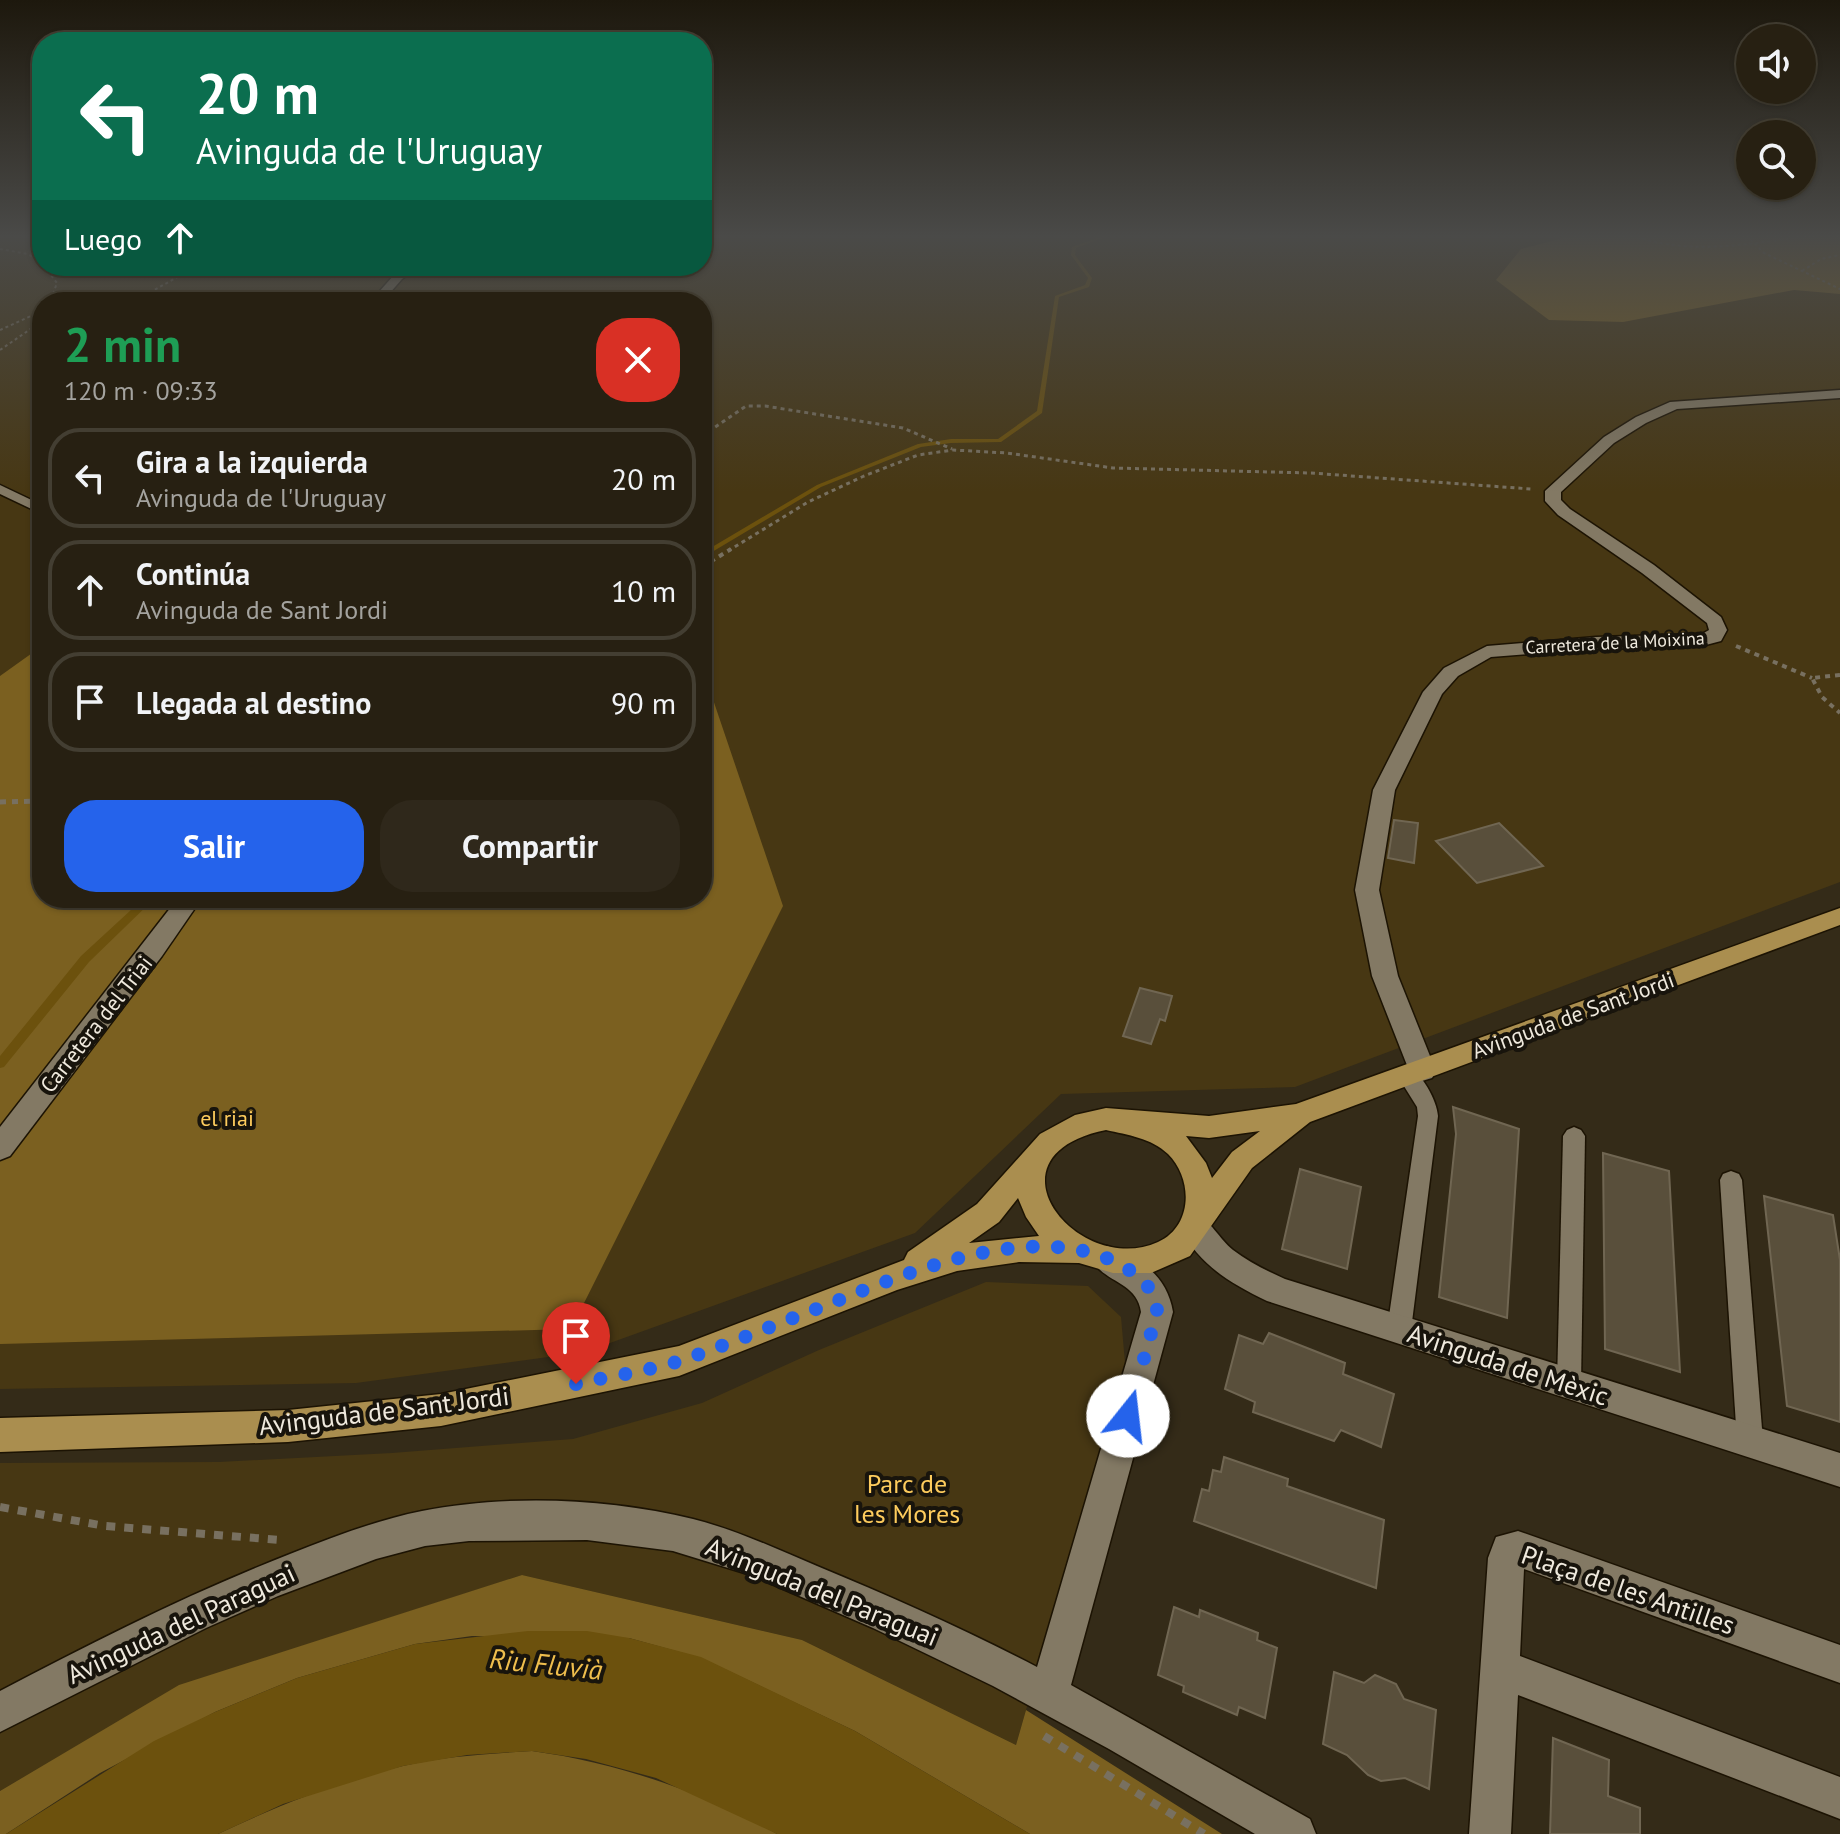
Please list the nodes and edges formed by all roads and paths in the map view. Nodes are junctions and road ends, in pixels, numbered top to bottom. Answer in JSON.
{"nodes":[{"id":1,"x":21,"y":321,"type":"edge"},
{"id":2,"x":32,"y":328,"type":"edge"},
{"id":3,"x":0,"y":330,"type":"edge"},
{"id":4,"x":0,"y":350,"type":"edge"},
{"id":5,"x":1840,"y":394,"type":"edge"},
{"id":6,"x":712,"y":429,"type":"edge"},
{"id":7,"x":953,"y":450,"type":"junction"},
{"id":8,"x":0,"y":489,"type":"edge"},
{"id":9,"x":1553,"y":491,"type":"junction"},
{"id":10,"x":32,"y":505,"type":"edge"},
{"id":11,"x":712,"y":561,"type":"edge"},
{"id":12,"x":1714,"y":637,"type":"junction"},
{"id":13,"x":1840,"y":675,"type":"edge"},
{"id":14,"x":1812,"y":678,"type":"junction"},
{"id":15,"x":1840,"y":713,"type":"edge"},
{"id":16,"x":32,"y":801,"type":"edge"},
{"id":17,"x":0,"y":802,"type":"edge"},
{"id":18,"x":183,"y":908,"type":"edge"},
{"id":19,"x":1840,"y":916,"type":"edge"},
{"id":20,"x":1414,"y":1073,"type":"junction"},
{"id":21,"x":1306,"y":1113,"type":"junction"},
{"id":22,"x":1116,"y":1120,"type":"junction"},
{"id":23,"x":1574,"y":1136,"type":"dead end"},
{"id":24,"x":0,"y":1148,"type":"edge"},
{"id":25,"x":1041,"y":1151,"type":"junction"},
{"id":26,"x":1731,"y":1180,"type":"dead end"},
{"id":27,"x":1197,"y":1223,"type":"junction"},
{"id":28,"x":1093,"y":1255,"type":"junction"},
{"id":29,"x":893,"y":1277,"type":"junction"},
{"id":30,"x":1399,"y":1330,"type":"junction"},
{"id":31,"x":1569,"y":1384,"type":"junction"},
{"id":32,"x":0,"y":1435,"type":"edge"},
{"id":33,"x":1750,"y":1441,"type":"junction"},
{"id":34,"x":1840,"y":1470,"type":"edge"},
{"id":35,"x":0,"y":1507,"type":"edge"},
{"id":36,"x":286,"y":1540,"type":"dead end"},
{"id":37,"x":1840,"y":1664,"type":"edge"},
{"id":38,"x":1499,"y":1668,"type":"junction"},
{"id":39,"x":1049,"y":1694,"type":"junction"},
{"id":40,"x":0,"y":1712,"type":"edge"},
{"id":41,"x":1840,"y":1798,"type":"edge"},
{"id":42,"x":1295,"y":1834,"type":"edge"},
{"id":43,"x":1490,"y":1834,"type":"edge"}],
"edges":[{"from":1,"to":3,"type":"path"},
{"from":2,"to":4,"type":"path"},
{"from":5,"to":9,"type":"street"},
{"from":6,"to":7,"type":"path"},
{"from":7,"to":9,"type":"path"},
{"from":7,"to":11,"type":"path"},
{"from":8,"to":10,"type":"lane"},
{"from":9,"to":12,"type":"street","name":"Carretera de la Moixina"},
{"from":12,"to":14,"type":"path"},
{"from":12,"to":20,"type":"street","name":"Carretera de la Moixina"},
{"from":13,"to":14,"type":"path"},
{"from":14,"to":15,"type":"path"},
{"from":16,"to":17,"type":"path"},
{"from":18,"to":24,"type":"street","name":"Carretera del Triai"},
{"from":19,"to":20,"type":"main road","name":"Avinguda de Sant Jordi"},
{"from":20,"to":21,"type":"main road","name":"Avinguda de Sant Jordi"},
{"from":20,"to":30,"type":"lane"},
{"from":21,"to":22,"type":"main road","name":"Avinguda de Sant Jordi"},
{"from":21,"to":27,"type":"main road","name":"Avinguda de Sant Jordi"},
{"from":22,"to":25,"type":"main road"},
{"from":22,"to":27,"type":"main road"},
{"from":23,"to":31,"type":"lane"},
{"from":25,"to":28,"type":"main road"},
{"from":25,"to":29,"type":"main road","name":"Avinguda de Sant Jordi"},
{"from":26,"to":33,"type":"lane"},
{"from":27,"to":28,"type":"main road"},
{"from":27,"to":30,"type":"street","name":"Avinguda de Mèxic"},
{"from":28,"to":29,"type":"main road","name":"Avinguda de Sant Jordi"},
{"from":28,"to":39,"type":"street"},
{"from":29,"to":32,"type":"main road","name":"Avinguda de Sant Jordi"},
{"from":30,"to":31,"type":"street","name":"Avinguda de Mèxic"},
{"from":31,"to":33,"type":"street","name":"Avinguda de Mèxic"},
{"from":33,"to":34,"type":"street","name":"Avinguda de Mèxic"},
{"from":35,"to":36,"type":"path"},
{"from":37,"to":38,"type":"street","name":"Plaça de les Antilles"},
{"from":38,"to":41,"type":"street"},
{"from":38,"to":43,"type":"street"},
{"from":39,"to":40,"type":"street","name":"Avinguda del Paraguai"},
{"from":39,"to":42,"type":"street","name":"Avinguda del Paraguai"}]}
